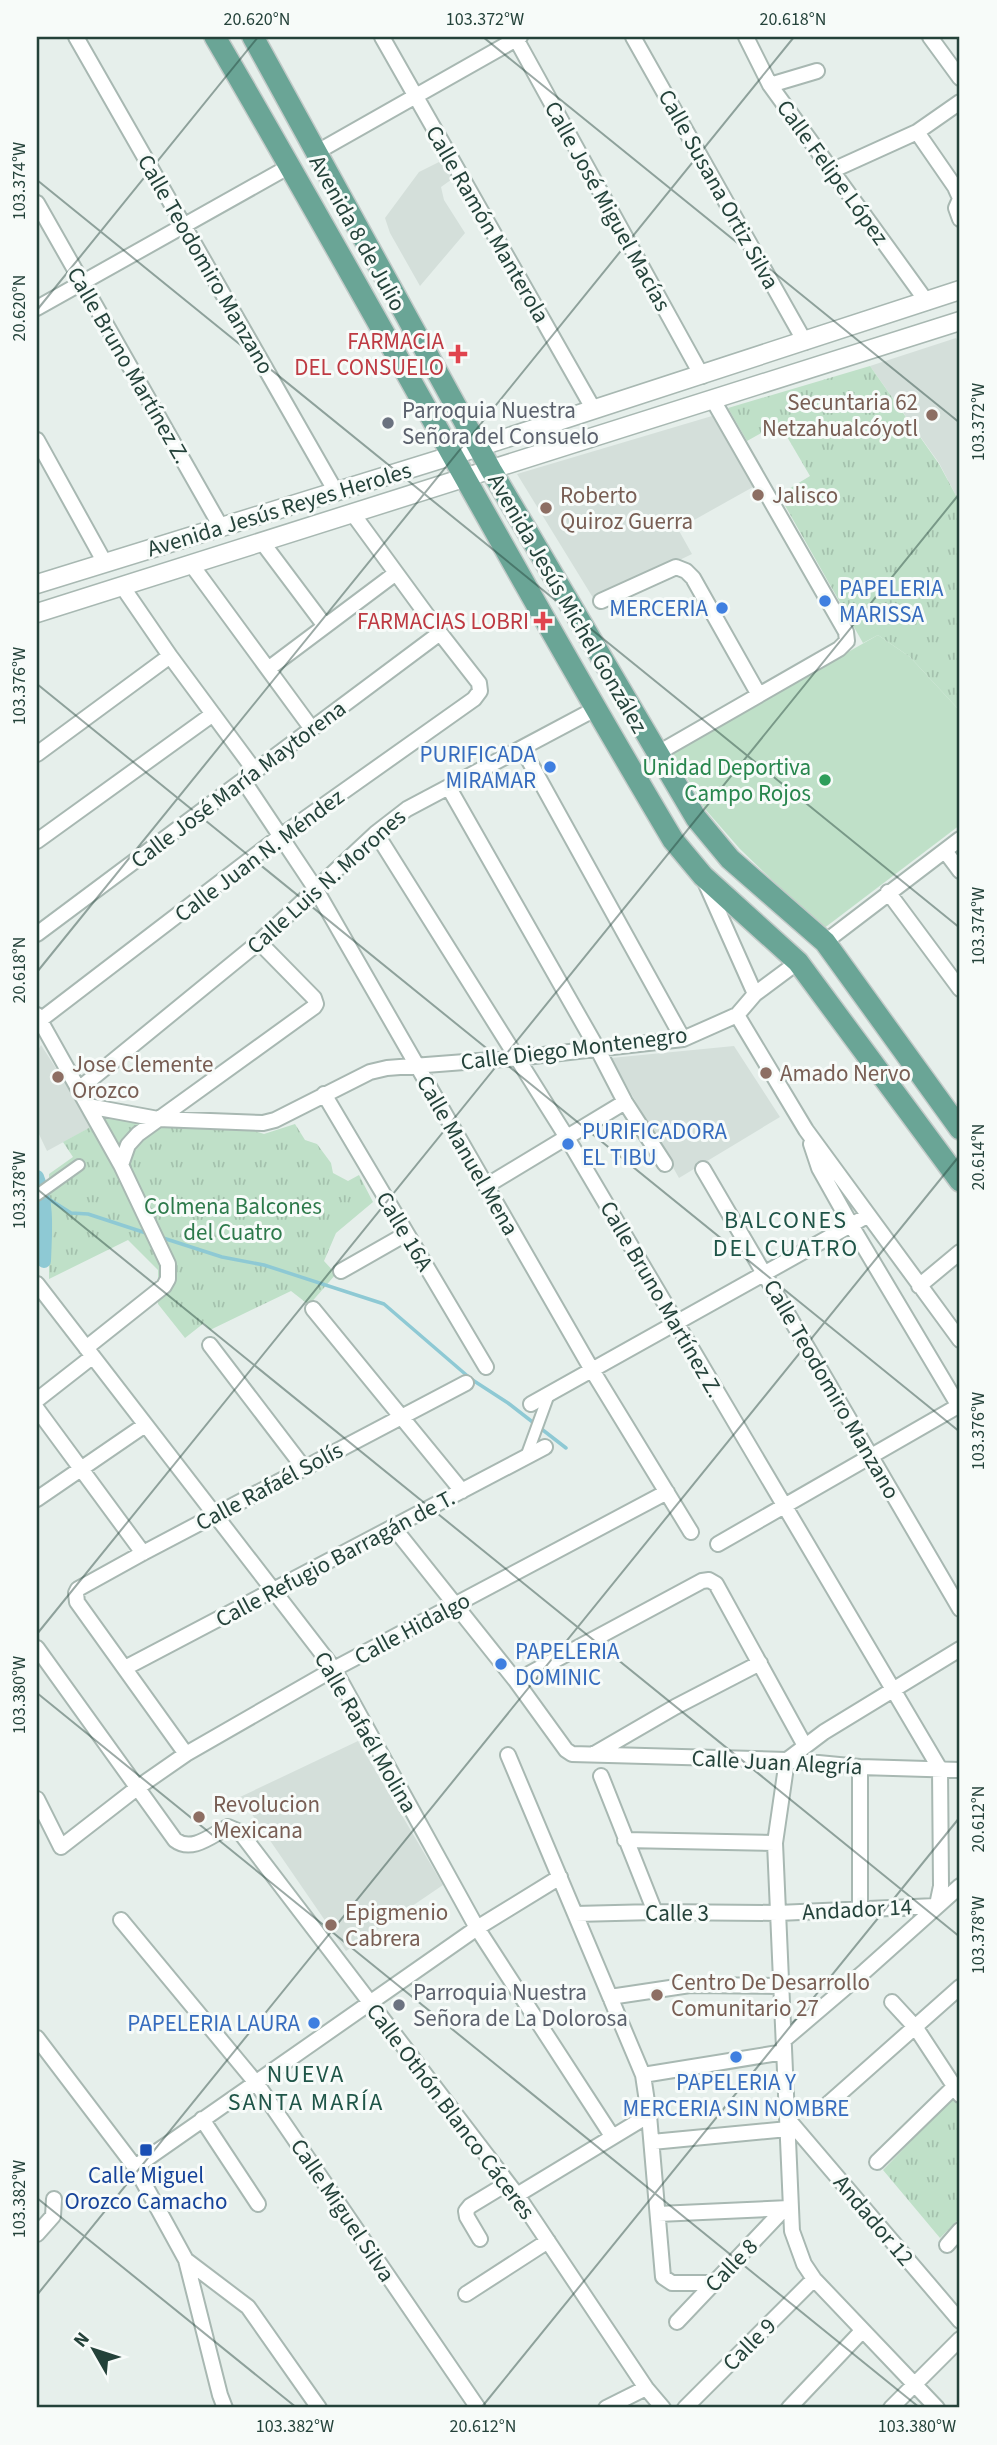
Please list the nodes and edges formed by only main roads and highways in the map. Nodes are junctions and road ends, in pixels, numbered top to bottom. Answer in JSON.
{"nodes":[{"id":1,"x":215,"y":37,"type":"edge"},
{"id":2,"x":253,"y":37,"type":"edge"},
{"id":3,"x":491,"y":470,"type":"joint"},
{"id":4,"x":466,"y":478,"type":"joint"},
{"id":5,"x":960,"y":1129,"type":"edge"},
{"id":6,"x":960,"y":1181,"type":"edge"}],
"edges":[{"from":1,"to":4,"type":"main road","name":"Avenida 8 de Julio"},
{"from":2,"to":3,"type":"main road","name":"Avenida 8 de Julio"},
{"from":3,"to":5,"type":"main road","name":"Avenida Jesús Michel González"},
{"from":4,"to":6,"type":"main road","name":"Avenida Jesús Michel González"}]}
